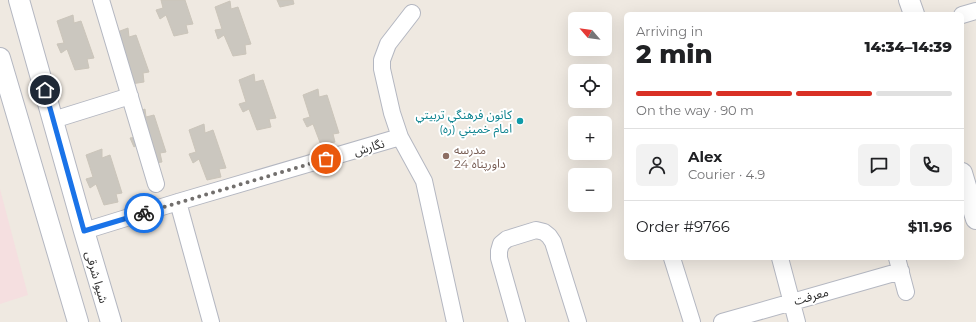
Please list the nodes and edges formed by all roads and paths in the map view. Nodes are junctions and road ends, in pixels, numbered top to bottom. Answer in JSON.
{"nodes":[{"id":1,"x":19,"y":0,"type":"edge"},
{"id":2,"x":101,"y":0,"type":"edge"},
{"id":3,"x":910,"y":0,"type":"edge"},
{"id":4,"x":976,"y":11,"type":"edge"},
{"id":5,"x":913,"y":12,"type":"edge"},
{"id":6,"x":412,"y":13,"type":"dead end"},
{"id":7,"x":964,"y":14,"type":"edge"},
{"id":8,"x":0,"y":58,"type":"edge"},
{"id":9,"x":130,"y":96,"type":"junction"},
{"id":10,"x":53,"y":120,"type":"junction"},
{"id":11,"x":400,"y":137,"type":"junction"},
{"id":12,"x":964,"y":180,"type":"edge"},
{"id":13,"x":156,"y":184,"type":"dead end"},
{"id":14,"x":178,"y":202,"type":"junction"},
{"id":15,"x":976,"y":219,"type":"edge"},
{"id":16,"x":84,"y":231,"type":"junction"},
{"id":17,"x":673,"y":260,"type":"edge"},
{"id":18,"x":780,"y":260,"type":"edge"},
{"id":19,"x":899,"y":264,"type":"edge"},
{"id":20,"x":906,"y":292,"type":"dead end"},
{"id":21,"x":791,"y":302,"type":"junction"},
{"id":22,"x":78,"y":322,"type":"edge"},
{"id":23,"x":111,"y":322,"type":"edge"},
{"id":24,"x":211,"y":322,"type":"edge"},
{"id":25,"x":455,"y":322,"type":"edge"},
{"id":26,"x":517,"y":322,"type":"edge"},
{"id":27,"x":578,"y":322,"type":"edge"},
{"id":28,"x":692,"y":322,"type":"edge"},
{"id":29,"x":722,"y":322,"type":"edge"},
{"id":30,"x":797,"y":322,"type":"edge"}],
"edges":[{"from":1,"to":10,"type":"street","name":"شیوا شرقی"},
{"from":2,"to":9,"type":"street"},
{"from":3,"to":5,"type":"street"},
{"from":4,"to":7,"type":"street"},
{"from":6,"to":11,"type":"street"},
{"from":8,"to":22,"type":"street"},
{"from":9,"to":10,"type":"street"},
{"from":9,"to":13,"type":"street"},
{"from":10,"to":16,"type":"street","name":"شیوا شرقی"},
{"from":11,"to":14,"type":"street","name":"نگارش"},
{"from":11,"to":25,"type":"street"},
{"from":12,"to":15,"type":"street"},
{"from":14,"to":16,"type":"street","name":"نگارش"},
{"from":14,"to":24,"type":"street"},
{"from":16,"to":23,"type":"street","name":"شیوا شرقی"},
{"from":17,"to":28,"type":"street"},
{"from":18,"to":21,"type":"street"},
{"from":19,"to":20,"type":"street"},
{"from":19,"to":21,"type":"street","name":"معرفت"},
{"from":21,"to":29,"type":"street","name":"معرفت"},
{"from":21,"to":30,"type":"street"},
{"from":26,"to":27,"type":"street"}]}
